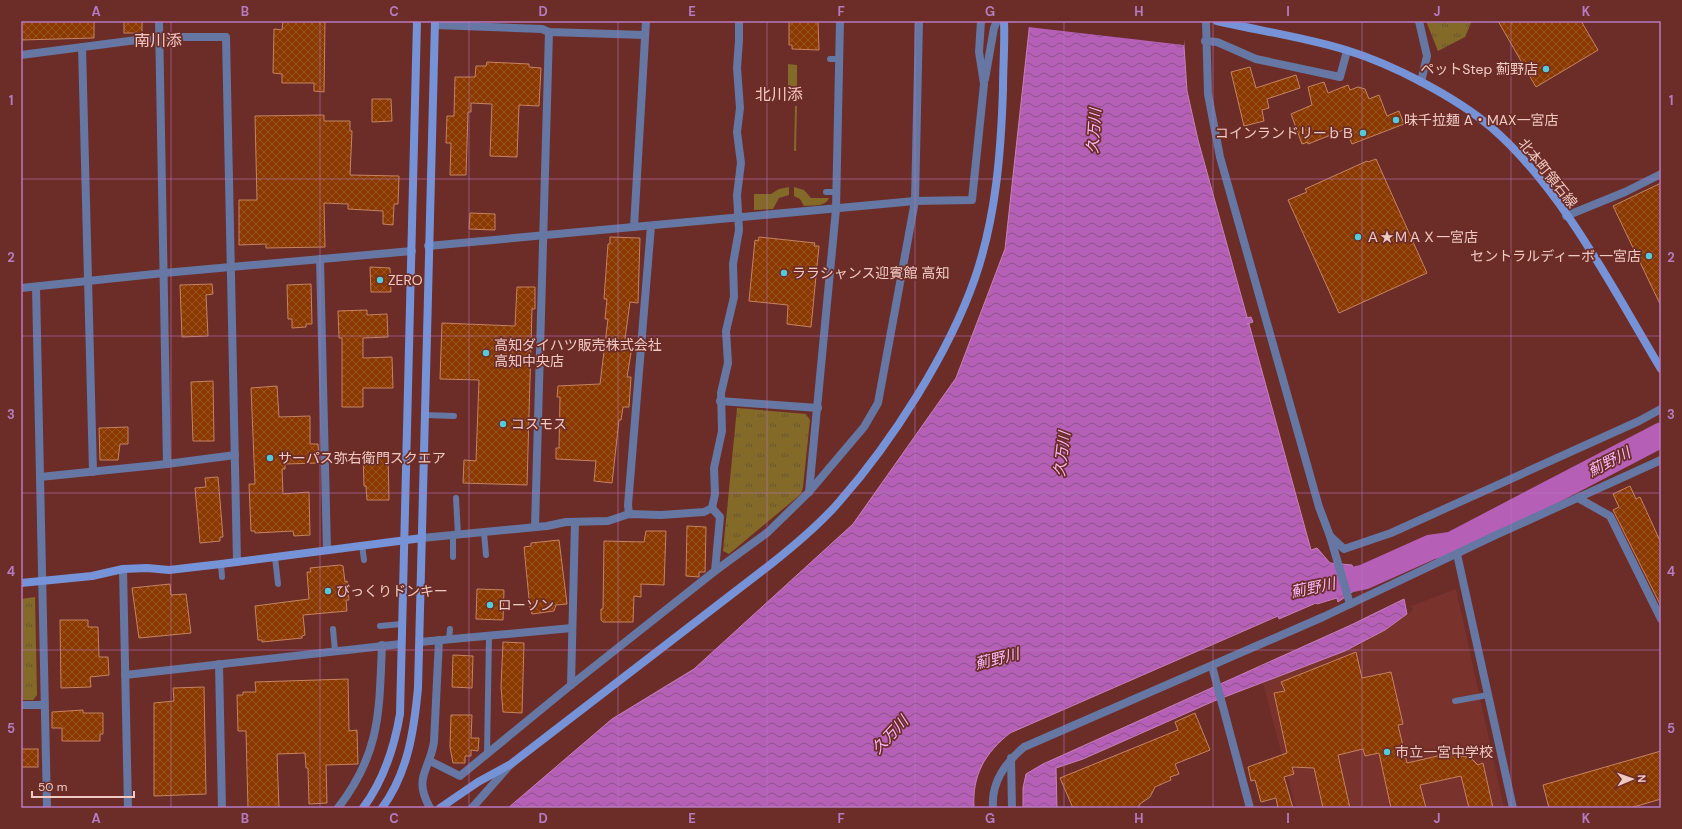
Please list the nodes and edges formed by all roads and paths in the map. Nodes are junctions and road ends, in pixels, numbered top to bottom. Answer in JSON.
{"nodes":[{"id":1,"x":159,"y":21,"type":"edge"},
{"id":2,"x":417,"y":21,"type":"edge"},
{"id":3,"x":646,"y":21,"type":"edge"},
{"id":4,"x":739,"y":21,"type":"edge"},
{"id":5,"x":840,"y":21,"type":"edge"},
{"id":6,"x":919,"y":21,"type":"edge"},
{"id":7,"x":981,"y":21,"type":"edge"},
{"id":8,"x":997,"y":21,"type":"edge"},
{"id":9,"x":1004,"y":21,"type":"edge"},
{"id":10,"x":1206,"y":21,"type":"edge"},
{"id":11,"x":1217,"y":21,"type":"edge"},
{"id":12,"x":1419,"y":21,"type":"edge"},
{"id":13,"x":435,"y":23,"type":"edge"},
{"id":14,"x":548,"y":32,"type":"junction"},
{"id":15,"x":645,"y":35,"type":"junction"},
{"id":16,"x":160,"y":37,"type":"junction"},
{"id":17,"x":1205,"y":41,"type":"junction"},
{"id":18,"x":82,"y":47,"type":"junction"},
{"id":19,"x":1347,"y":51,"type":"junction"},
{"id":20,"x":21,"y":55,"type":"edge"},
{"id":21,"x":830,"y":59,"type":"dead end"},
{"id":22,"x":839,"y":59,"type":"junction"},
{"id":23,"x":1421,"y":82,"type":"junction"},
{"id":24,"x":984,"y":84,"type":"junction"},
{"id":25,"x":1661,"y":174,"type":"edge"},
{"id":26,"x":826,"y":192,"type":"dead end"},
{"id":27,"x":836,"y":192,"type":"junction"},
{"id":28,"x":915,"y":200,"type":"junction"},
{"id":29,"x":836,"y":209,"type":"junction"},
{"id":30,"x":1566,"y":216,"type":"junction"},
{"id":31,"x":740,"y":218,"type":"junction"},
{"id":32,"x":652,"y":226,"type":"junction"},
{"id":33,"x":634,"y":227,"type":"junction"},
{"id":34,"x":543,"y":236,"type":"junction"},
{"id":35,"x":428,"y":246,"type":"junction"},
{"id":36,"x":412,"y":251,"type":"junction"},
{"id":37,"x":320,"y":259,"type":"junction"},
{"id":38,"x":232,"y":267,"type":"junction"},
{"id":39,"x":164,"y":273,"type":"junction"},
{"id":40,"x":88,"y":281,"type":"junction"},
{"id":41,"x":36,"y":287,"type":"junction"},
{"id":42,"x":21,"y":288,"type":"edge"},
{"id":43,"x":1661,"y":369,"type":"edge"},
{"id":44,"x":720,"y":401,"type":"junction"},
{"id":45,"x":818,"y":408,"type":"junction"},
{"id":46,"x":1661,"y":409,"type":"edge"},
{"id":47,"x":425,"y":415,"type":"junction"},
{"id":48,"x":454,"y":416,"type":"dead end"},
{"id":49,"x":234,"y":455,"type":"junction"},
{"id":50,"x":1661,"y":460,"type":"edge"},
{"id":51,"x":167,"y":464,"type":"junction"},
{"id":52,"x":92,"y":472,"type":"junction"},
{"id":53,"x":40,"y":477,"type":"junction"},
{"id":54,"x":809,"y":492,"type":"junction"},
{"id":55,"x":456,"y":498,"type":"dead end"},
{"id":56,"x":1578,"y":498,"type":"junction"},
{"id":57,"x":712,"y":508,"type":"junction"},
{"id":58,"x":629,"y":514,"type":"junction"},
{"id":59,"x":575,"y":522,"type":"junction"},
{"id":60,"x":535,"y":527,"type":"junction"},
{"id":61,"x":484,"y":533,"type":"junction"},
{"id":62,"x":456,"y":535,"type":"junction"},
{"id":63,"x":1330,"y":536,"type":"junction"},
{"id":64,"x":422,"y":538,"type":"junction"},
{"id":65,"x":405,"y":540,"type":"junction"},
{"id":66,"x":362,"y":545,"type":"junction"},
{"id":67,"x":327,"y":550,"type":"junction"},
{"id":68,"x":1457,"y":554,"type":"junction"},
{"id":69,"x":486,"y":555,"type":"dead end"},
{"id":70,"x":275,"y":557,"type":"junction"},
{"id":71,"x":453,"y":557,"type":"dead end"},
{"id":72,"x":364,"y":560,"type":"dead end"},
{"id":73,"x":237,"y":562,"type":"junction"},
{"id":74,"x":221,"y":564,"type":"junction"},
{"id":75,"x":122,"y":569,"type":"junction"},
{"id":76,"x":715,"y":571,"type":"junction"},
{"id":77,"x":222,"y":577,"type":"dead end"},
{"id":78,"x":42,"y":581,"type":"junction"},
{"id":79,"x":21,"y":583,"type":"edge"},
{"id":80,"x":278,"y":584,"type":"dead end"},
{"id":81,"x":1350,"y":604,"type":"junction"},
{"id":82,"x":1661,"y":619,"type":"edge"},
{"id":83,"x":402,"y":624,"type":"junction"},
{"id":84,"x":380,"y":626,"type":"dead end"},
{"id":85,"x":572,"y":628,"type":"junction"},
{"id":86,"x":333,"y":629,"type":"dead end"},
{"id":87,"x":450,"y":629,"type":"dead end"},
{"id":88,"x":489,"y":636,"type":"junction"},
{"id":89,"x":449,"y":639,"type":"junction"},
{"id":90,"x":439,"y":640,"type":"junction"},
{"id":91,"x":420,"y":642,"type":"junction"},
{"id":92,"x":401,"y":644,"type":"junction"},
{"id":93,"x":382,"y":645,"type":"junction"},
{"id":94,"x":335,"y":651,"type":"junction"},
{"id":95,"x":219,"y":664,"type":"junction"},
{"id":96,"x":1212,"y":666,"type":"junction"},
{"id":97,"x":125,"y":675,"type":"junction"},
{"id":98,"x":571,"y":685,"type":"junction"},
{"id":99,"x":1488,"y":695,"type":"junction"},
{"id":100,"x":1455,"y":701,"type":"dead end"},
{"id":101,"x":44,"y":705,"type":"junction"},
{"id":102,"x":21,"y":706,"type":"edge"},
{"id":103,"x":487,"y":754,"type":"junction"},
{"id":104,"x":1011,"y":758,"type":"junction"},
{"id":105,"x":430,"y":761,"type":"junction"},
{"id":106,"x":511,"y":764,"type":"junction"},
{"id":107,"x":47,"y":808,"type":"edge"},
{"id":108,"x":128,"y":808,"type":"edge"},
{"id":109,"x":222,"y":808,"type":"edge"},
{"id":110,"x":338,"y":808,"type":"edge"},
{"id":111,"x":363,"y":808,"type":"edge"},
{"id":112,"x":382,"y":808,"type":"edge"},
{"id":113,"x":430,"y":808,"type":"edge"},
{"id":114,"x":440,"y":808,"type":"edge"},
{"id":115,"x":472,"y":808,"type":"edge"},
{"id":116,"x":993,"y":808,"type":"edge"},
{"id":117,"x":1012,"y":808,"type":"edge"},
{"id":118,"x":1250,"y":808,"type":"edge"},
{"id":119,"x":1513,"y":808,"type":"edge"}],
"edges":[{"from":1,"to":16,"type":"street"},
{"from":2,"to":36,"type":"street"},
{"from":3,"to":15,"type":"street"},
{"from":4,"to":31,"type":"street"},
{"from":5,"to":22,"type":"street"},
{"from":6,"to":28,"type":"street"},
{"from":7,"to":24,"type":"street"},
{"from":8,"to":24,"type":"street"},
{"from":9,"to":106,"type":"street"},
{"from":10,"to":17,"type":"street"},
{"from":11,"to":19,"type":"street","name":"北本町領石線"},
{"from":12,"to":23,"type":"street"},
{"from":13,"to":14,"type":"street"},
{"from":13,"to":35,"type":"street"},
{"from":14,"to":15,"type":"street"},
{"from":14,"to":34,"type":"street"},
{"from":15,"to":33,"type":"street"},
{"from":16,"to":18,"type":"street"},
{"from":16,"to":38,"type":"street"},
{"from":16,"to":39,"type":"street"},
{"from":17,"to":19,"type":"street"},
{"from":17,"to":63,"type":"street"},
{"from":18,"to":20,"type":"street"},
{"from":18,"to":40,"type":"street"},
{"from":19,"to":23,"type":"street","name":"北本町領石線"},
{"from":21,"to":22,"type":"lane"},
{"from":22,"to":27,"type":"street"},
{"from":23,"to":30,"type":"street","name":"北本町領石線"},
{"from":24,"to":28,"type":"street"},
{"from":25,"to":30,"type":"street"},
{"from":26,"to":27,"type":"lane"},
{"from":27,"to":29,"type":"street"},
{"from":28,"to":29,"type":"street"},
{"from":28,"to":54,"type":"street"},
{"from":29,"to":31,"type":"street"},
{"from":29,"to":45,"type":"street"},
{"from":30,"to":43,"type":"street","name":"北本町領石線"},
{"from":31,"to":32,"type":"street"},
{"from":31,"to":44,"type":"street"},
{"from":32,"to":33,"type":"street"},
{"from":32,"to":58,"type":"street"},
{"from":33,"to":34,"type":"street"},
{"from":34,"to":35,"type":"street"},
{"from":34,"to":60,"type":"street"},
{"from":35,"to":47,"type":"street"},
{"from":36,"to":37,"type":"street"},
{"from":36,"to":65,"type":"street"},
{"from":37,"to":38,"type":"street"},
{"from":37,"to":67,"type":"street"},
{"from":38,"to":39,"type":"street"},
{"from":38,"to":49,"type":"street"},
{"from":39,"to":40,"type":"street"},
{"from":39,"to":51,"type":"street"},
{"from":40,"to":41,"type":"street"},
{"from":40,"to":52,"type":"street"},
{"from":41,"to":42,"type":"street"},
{"from":41,"to":53,"type":"street"},
{"from":44,"to":45,"type":"street"},
{"from":44,"to":57,"type":"street"},
{"from":45,"to":54,"type":"street"},
{"from":46,"to":63,"type":"street"},
{"from":47,"to":48,"type":"lane"},
{"from":47,"to":64,"type":"street"},
{"from":49,"to":51,"type":"street"},
{"from":49,"to":73,"type":"street"},
{"from":50,"to":56,"type":"street"},
{"from":51,"to":52,"type":"street"},
{"from":52,"to":53,"type":"street"},
{"from":53,"to":78,"type":"street"},
{"from":54,"to":76,"type":"street"},
{"from":55,"to":62,"type":"lane"},
{"from":56,"to":68,"type":"street"},
{"from":56,"to":82,"type":"street"},
{"from":57,"to":58,"type":"street"},
{"from":57,"to":76,"type":"street"},
{"from":58,"to":59,"type":"street"},
{"from":59,"to":60,"type":"street"},
{"from":59,"to":85,"type":"street"},
{"from":60,"to":61,"type":"street"},
{"from":61,"to":62,"type":"street"},
{"from":61,"to":69,"type":"lane"},
{"from":62,"to":64,"type":"street"},
{"from":62,"to":71,"type":"lane"},
{"from":63,"to":81,"type":"street"},
{"from":64,"to":65,"type":"street"},
{"from":64,"to":91,"type":"street"},
{"from":65,"to":66,"type":"street"},
{"from":65,"to":83,"type":"street"},
{"from":66,"to":67,"type":"street"},
{"from":66,"to":72,"type":"lane"},
{"from":67,"to":70,"type":"street"},
{"from":68,"to":81,"type":"street"},
{"from":68,"to":99,"type":"street"},
{"from":70,"to":73,"type":"street"},
{"from":70,"to":80,"type":"lane"},
{"from":73,"to":74,"type":"street"},
{"from":74,"to":75,"type":"street"},
{"from":74,"to":77,"type":"lane"},
{"from":75,"to":78,"type":"street"},
{"from":75,"to":97,"type":"street"},
{"from":76,"to":98,"type":"street"},
{"from":78,"to":79,"type":"street"},
{"from":78,"to":101,"type":"street"},
{"from":81,"to":96,"type":"street"},
{"from":83,"to":84,"type":"lane"},
{"from":83,"to":92,"type":"street"},
{"from":85,"to":88,"type":"street"},
{"from":85,"to":98,"type":"street"},
{"from":86,"to":94,"type":"lane"},
{"from":87,"to":89,"type":"lane"},
{"from":88,"to":89,"type":"street"},
{"from":88,"to":103,"type":"lane"},
{"from":89,"to":90,"type":"street"},
{"from":90,"to":91,"type":"street"},
{"from":90,"to":105,"type":"street"},
{"from":91,"to":112,"type":"street"},
{"from":92,"to":93,"type":"street"},
{"from":92,"to":111,"type":"street"},
{"from":93,"to":94,"type":"street"},
{"from":93,"to":110,"type":"street"},
{"from":94,"to":95,"type":"street"},
{"from":95,"to":97,"type":"street"},
{"from":95,"to":109,"type":"street"},
{"from":96,"to":104,"type":"street"},
{"from":96,"to":118,"type":"street"},
{"from":97,"to":108,"type":"street"},
{"from":98,"to":103,"type":"street"},
{"from":99,"to":100,"type":"lane"},
{"from":99,"to":119,"type":"street"},
{"from":101,"to":102,"type":"street"},
{"from":101,"to":107,"type":"street"},
{"from":103,"to":105,"type":"street"},
{"from":104,"to":116,"type":"street"},
{"from":104,"to":117,"type":"street"},
{"from":105,"to":113,"type":"street"},
{"from":106,"to":114,"type":"street"},
{"from":106,"to":115,"type":"street"}]}
